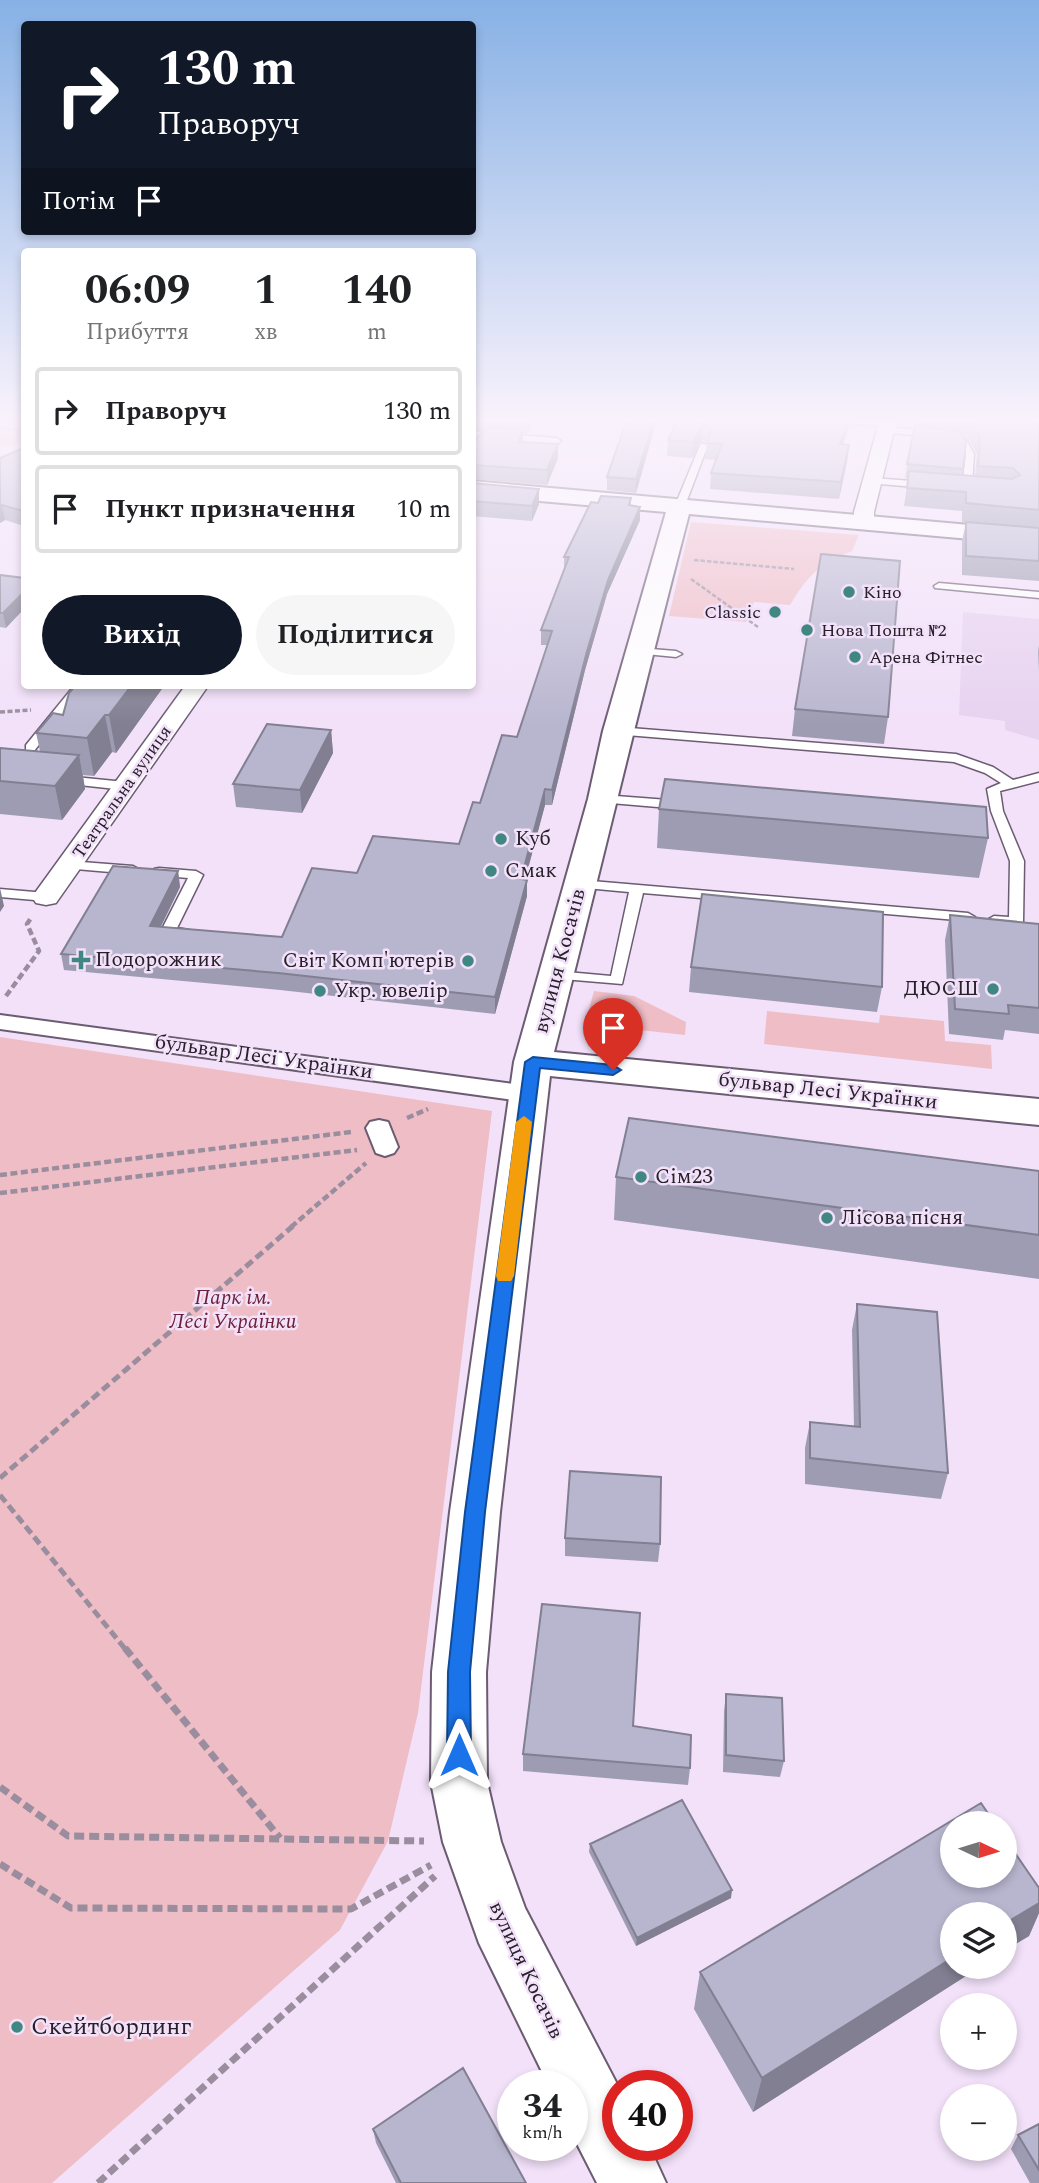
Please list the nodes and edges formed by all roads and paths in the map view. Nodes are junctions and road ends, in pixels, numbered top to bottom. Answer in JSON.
{"nodes":[{"id":1,"x":677,"y":521,"type":"edge"},
{"id":2,"x":838,"y":521,"type":"edge"},
{"id":3,"x":864,"y":523,"type":"joint"},
{"id":4,"x":1039,"y":538,"type":"edge"},
{"id":5,"x":684,"y":560,"type":"dead end"},
{"id":6,"x":794,"y":569,"type":"dead end"},
{"id":7,"x":689,"y":577,"type":"dead end"},
{"id":8,"x":939,"y":586,"type":"dead end"},
{"id":9,"x":1039,"y":595,"type":"edge"},
{"id":10,"x":758,"y":627,"type":"dead end"},
{"id":11,"x":78,"y":689,"type":"edge"},
{"id":12,"x":195,"y":689,"type":"edge"},
{"id":13,"x":618,"y":732,"type":"junction"},
{"id":14,"x":30,"y":748,"type":"edge"},
{"id":15,"x":1039,"y":777,"type":"edge"},
{"id":16,"x":48,"y":778,"type":"edge"},
{"id":17,"x":1011,"y":784,"type":"junction"},
{"id":18,"x":125,"y":786,"type":"junction"},
{"id":19,"x":603,"y":799,"type":"junction"},
{"id":20,"x":692,"y":806,"type":"edge"},
{"id":21,"x":69,"y":865,"type":"junction"},
{"id":22,"x":580,"y":884,"type":"junction"},
{"id":23,"x":637,"y":889,"type":"junction"},
{"id":24,"x":0,"y":893,"type":"edge"},
{"id":25,"x":46,"y":897,"type":"junction"},
{"id":26,"x":193,"y":934,"type":"edge"},
{"id":27,"x":556,"y":975,"type":"junction"},
{"id":28,"x":0,"y":1004,"type":"edge"},
{"id":29,"x":0,"y":1021,"type":"edge"},
{"id":30,"x":530,"y":1078,"type":"junction"},
{"id":31,"x":484,"y":1087,"type":"junction"},
{"id":32,"x":1039,"y":1112,"type":"edge"},
{"id":33,"x":382,"y":1138,"type":"junction"},
{"id":34,"x":0,"y":1175,"type":"edge"},
{"id":35,"x":0,"y":1193,"type":"edge"},
{"id":36,"x":0,"y":1478,"type":"edge"},
{"id":37,"x":0,"y":1495,"type":"edge"},
{"id":38,"x":0,"y":1787,"type":"edge"},
{"id":39,"x":280,"y":1839,"type":"junction"},
{"id":40,"x":472,"y":1842,"type":"junction"},
{"id":41,"x":0,"y":1864,"type":"edge"},
{"id":42,"x":98,"y":2183,"type":"edge"},
{"id":43,"x":632,"y":2183,"type":"edge"}],
"edges":[{"from":1,"to":13,"type":"street","name":"вулиця Косачів"},
{"from":2,"to":3,"type":"street"},
{"from":3,"to":4,"type":"street"},
{"from":5,"to":6,"type":"path"},
{"from":7,"to":10,"type":"path"},
{"from":8,"to":9,"type":"lane"},
{"from":11,"to":14,"type":"lane"},
{"from":12,"to":18,"type":"street","name":"Театральна вулиця"},
{"from":13,"to":17,"type":"lane"},
{"from":13,"to":19,"type":"street","name":"вулиця Косачів"},
{"from":15,"to":17,"type":"lane"},
{"from":16,"to":18,"type":"lane"},
{"from":17,"to":23,"type":"lane"},
{"from":18,"to":21,"type":"street","name":"Театральна вулиця"},
{"from":19,"to":20,"type":"lane"},
{"from":19,"to":22,"type":"street","name":"вулиця Косачів"},
{"from":21,"to":25,"type":"street","name":"Театральна вулиця"},
{"from":21,"to":26,"type":"lane"},
{"from":22,"to":23,"type":"lane"},
{"from":22,"to":27,"type":"street","name":"вулиця Косачів"},
{"from":23,"to":27,"type":"lane"},
{"from":24,"to":25,"type":"lane"},
{"from":25,"to":28,"type":"path"},
{"from":27,"to":30,"type":"street","name":"вулиця Косачів"},
{"from":29,"to":31,"type":"street","name":"бульвар Лесі Українки"},
{"from":30,"to":31,"type":"street","name":"бульвар Лесі Українки"},
{"from":30,"to":32,"type":"street","name":"бульвар Лесі Українки"},
{"from":30,"to":40,"type":"street","name":"вулиця Косачів"},
{"from":31,"to":33,"type":"path"},
{"from":33,"to":34,"type":"path"},
{"from":33,"to":35,"type":"path"},
{"from":33,"to":36,"type":"path"},
{"from":37,"to":39,"type":"path"},
{"from":38,"to":39,"type":"path"},
{"from":39,"to":40,"type":"path"},
{"from":40,"to":41,"type":"path"},
{"from":40,"to":42,"type":"path"},
{"from":40,"to":43,"type":"street","name":"вулиця Косачів"}]}
